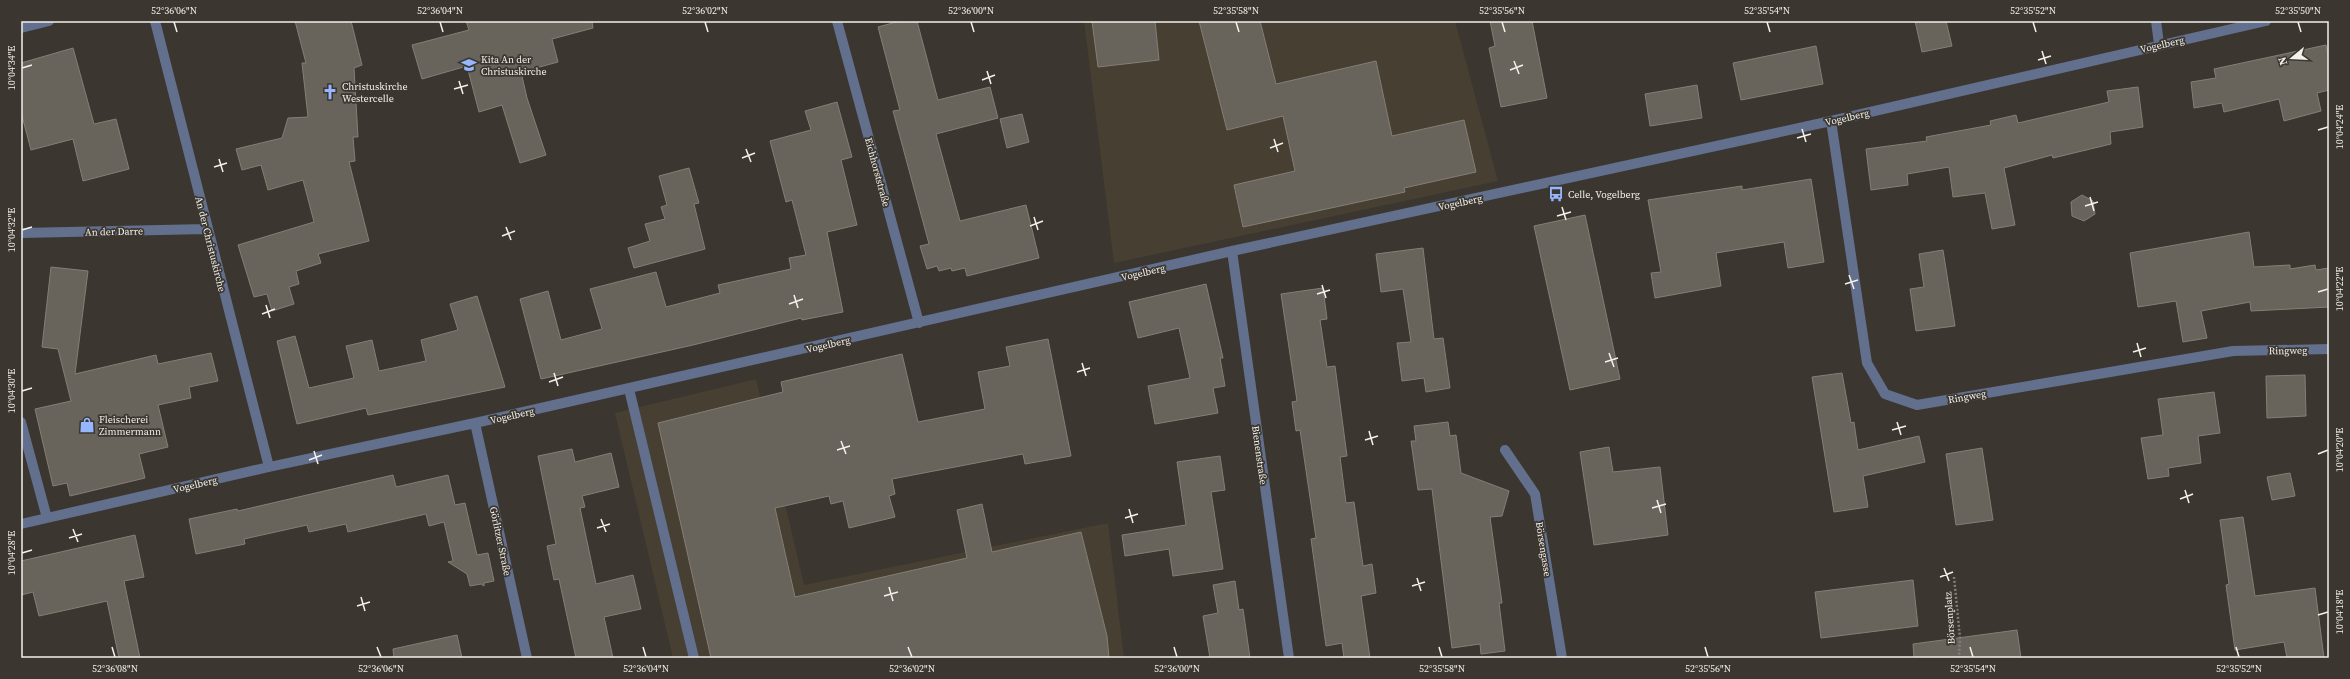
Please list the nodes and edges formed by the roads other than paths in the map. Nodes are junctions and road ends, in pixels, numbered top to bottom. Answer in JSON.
{"nodes":[{"id":1,"x":49,"y":21,"type":"edge"},
{"id":2,"x":155,"y":21,"type":"edge"},
{"id":3,"x":838,"y":21,"type":"edge"},
{"id":4,"x":2156,"y":21,"type":"edge"},
{"id":5,"x":2266,"y":21,"type":"edge"},
{"id":6,"x":21,"y":28,"type":"edge"},
{"id":7,"x":2159,"y":44,"type":"junction"},
{"id":8,"x":1831,"y":121,"type":"junction"},
{"id":9,"x":207,"y":229,"type":"junction"},
{"id":10,"x":21,"y":233,"type":"edge"},
{"id":11,"x":1232,"y":251,"type":"junction"},
{"id":12,"x":918,"y":323,"type":"junction"},
{"id":13,"x":2329,"y":349,"type":"edge"},
{"id":14,"x":629,"y":389,"type":"junction"},
{"id":15,"x":21,"y":422,"type":"edge"},
{"id":16,"x":475,"y":424,"type":"junction"},
{"id":17,"x":1505,"y":450,"type":"dead end"},
{"id":18,"x":269,"y":467,"type":"junction"},
{"id":19,"x":47,"y":518,"type":"junction"},
{"id":20,"x":21,"y":524,"type":"edge"},
{"id":21,"x":527,"y":658,"type":"edge"},
{"id":22,"x":694,"y":658,"type":"edge"},
{"id":23,"x":1289,"y":658,"type":"edge"},
{"id":24,"x":1562,"y":658,"type":"edge"}],
"edges":[{"from":1,"to":6,"type":"street"},
{"from":2,"to":9,"type":"street","name":"An der Christuskirche"},
{"from":3,"to":12,"type":"street","name":"Eichhorststraße"},
{"from":4,"to":7,"type":"street"},
{"from":5,"to":7,"type":"street","name":"Vogelberg"},
{"from":7,"to":8,"type":"street","name":"Vogelberg"},
{"from":8,"to":11,"type":"street","name":"Vogelberg"},
{"from":8,"to":13,"type":"street","name":"Ringweg"},
{"from":9,"to":10,"type":"street","name":"An der Darre"},
{"from":9,"to":18,"type":"street","name":"An der Christuskirche"},
{"from":11,"to":12,"type":"street","name":"Vogelberg"},
{"from":11,"to":23,"type":"street","name":"Bienenstraße"},
{"from":12,"to":14,"type":"street","name":"Vogelberg"},
{"from":14,"to":16,"type":"street","name":"Vogelberg"},
{"from":14,"to":22,"type":"street"},
{"from":15,"to":19,"type":"street"},
{"from":16,"to":18,"type":"street","name":"Vogelberg"},
{"from":16,"to":21,"type":"street","name":"Görlitzer Straße"},
{"from":17,"to":24,"type":"street","name":"Börsengasse"},
{"from":18,"to":19,"type":"street","name":"Vogelberg"},
{"from":19,"to":20,"type":"street","name":"Vogelberg"}]}
